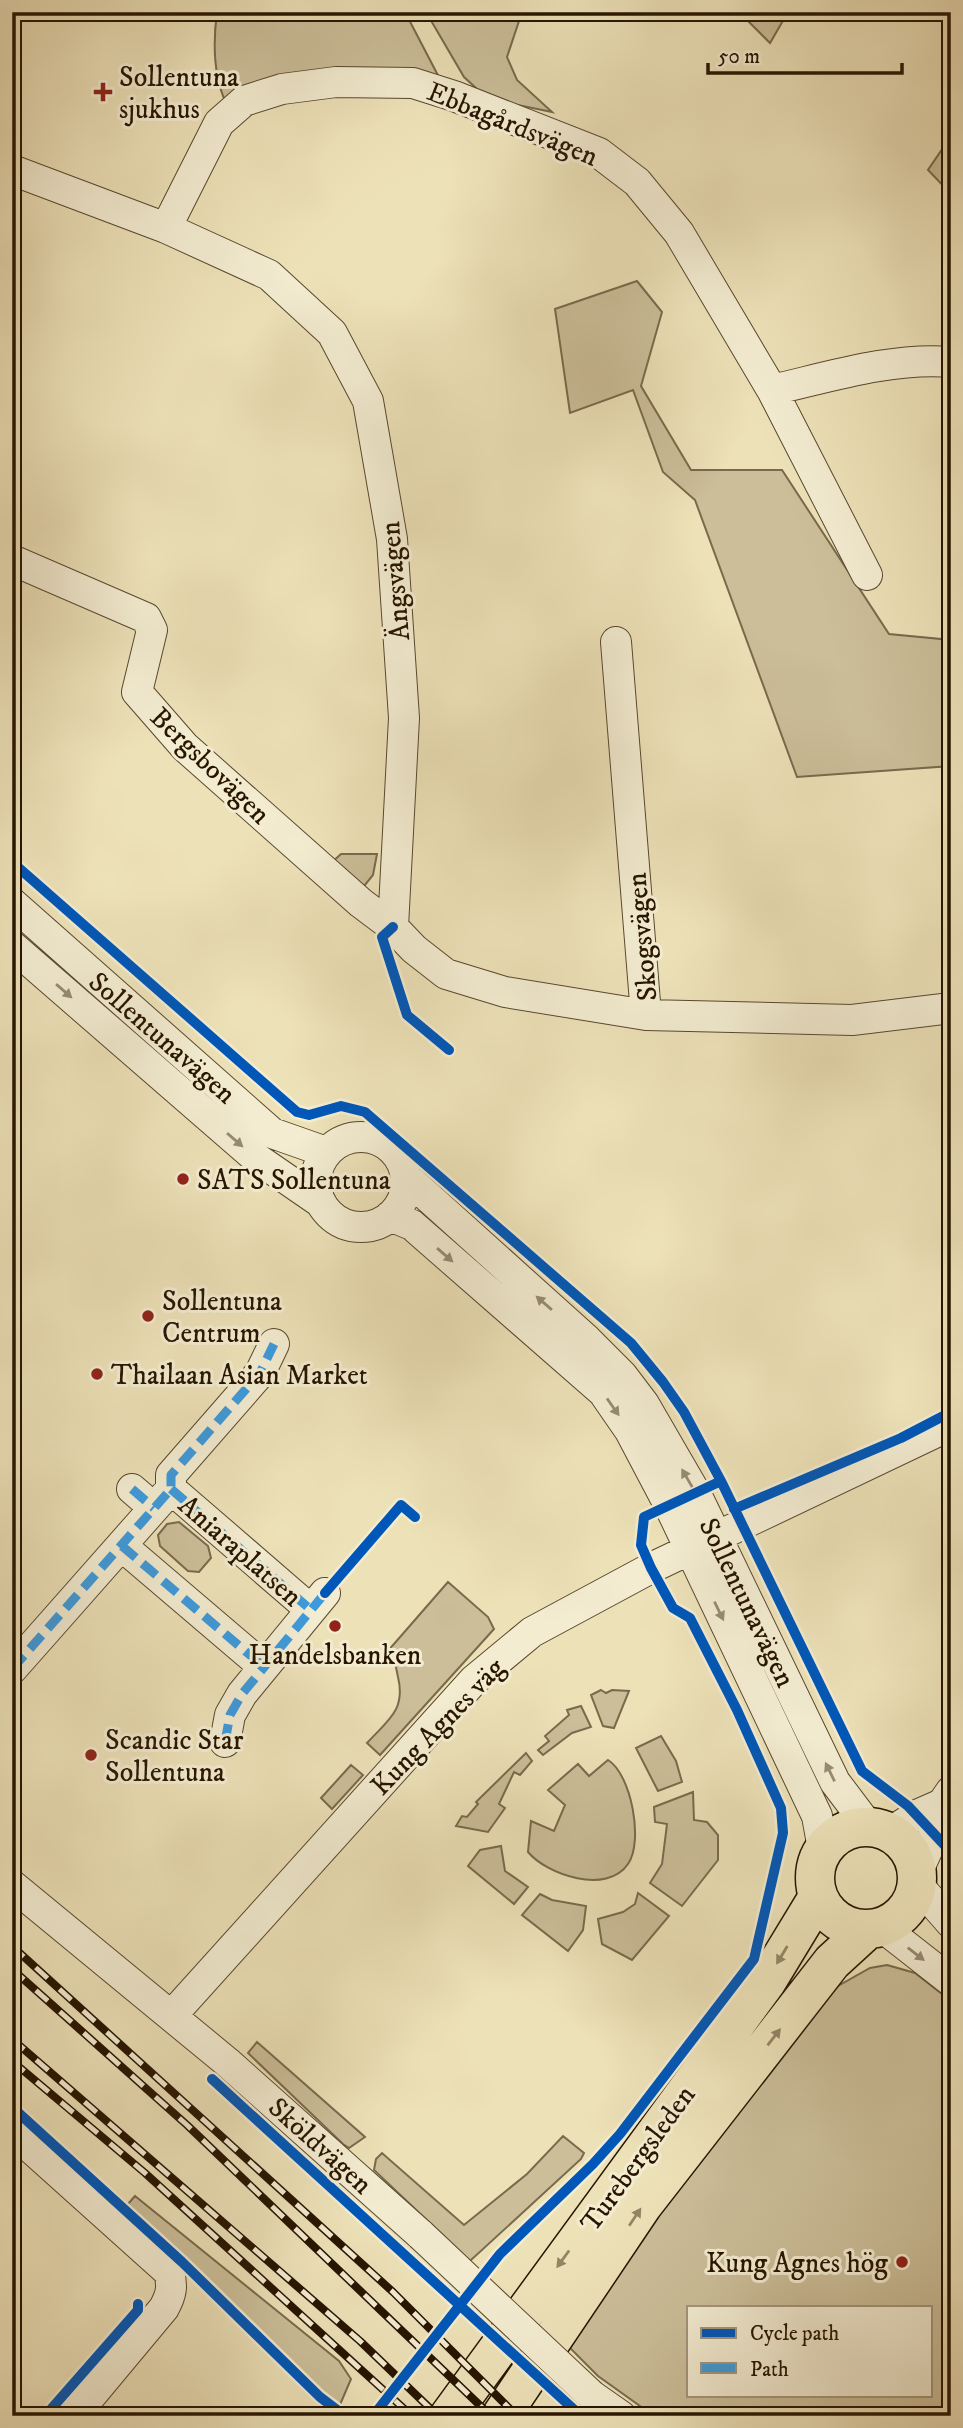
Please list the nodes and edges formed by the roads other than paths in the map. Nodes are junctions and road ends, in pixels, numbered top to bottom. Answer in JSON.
{"nodes":[{"id":1,"x":12,"y":170,"type":"edge"},
{"id":2,"x":166,"y":228,"type":"junction"},
{"id":3,"x":951,"y":362,"type":"edge"},
{"id":4,"x":772,"y":390,"type":"junction"},
{"id":5,"x":12,"y":560,"type":"edge"},
{"id":6,"x":867,"y":575,"type":"dead end"},
{"id":7,"x":616,"y":642,"type":"dead end"},
{"id":8,"x":12,"y":903,"type":"edge"},
{"id":9,"x":393,"y":927,"type":"junction"},
{"id":10,"x":12,"y":946,"type":"edge"},
{"id":11,"x":951,"y":1008,"type":"edge"},
{"id":12,"x":646,"y":1015,"type":"junction"},
{"id":13,"x":326,"y":1152,"type":"junction"},
{"id":14,"x":407,"y":1178,"type":"junction"},
{"id":15,"x":320,"y":1202,"type":"junction"},
{"id":16,"x":390,"y":1216,"type":"junction"},
{"id":17,"x":274,"y":1344,"type":"dead end"},
{"id":18,"x":951,"y":1425,"type":"edge"},
{"id":19,"x":132,"y":1489,"type":"dead end"},
{"id":20,"x":163,"y":1499,"type":"junction"},
{"id":21,"x":717,"y":1539,"type":"junction"},
{"id":22,"x":122,"y":1546,"type":"junction"},
{"id":23,"x":690,"y":1549,"type":"junction"},
{"id":24,"x":264,"y":1667,"type":"junction"},
{"id":25,"x":12,"y":1669,"type":"edge"},
{"id":26,"x":225,"y":1742,"type":"dead end"},
{"id":27,"x":946,"y":1797,"type":"edge"},
{"id":28,"x":879,"y":1830,"type":"junction"},
{"id":29,"x":823,"y":1849,"type":"junction"},
{"id":30,"x":916,"y":1879,"type":"junction"},
{"id":31,"x":12,"y":1885,"type":"edge"},
{"id":32,"x":818,"y":1897,"type":"junction"},
{"id":33,"x":951,"y":1923,"type":"edge"},
{"id":34,"x":875,"y":1928,"type":"junction"},
{"id":35,"x":951,"y":1981,"type":"edge"},
{"id":36,"x":172,"y":2015,"type":"junction"},
{"id":37,"x":12,"y":2132,"type":"edge"},
{"id":38,"x":74,"y":2416,"type":"edge"},
{"id":39,"x":449,"y":2416,"type":"edge"},
{"id":40,"x":501,"y":2416,"type":"edge"},
{"id":41,"x":621,"y":2416,"type":"edge"}],
"edges":[{"from":1,"to":2,"type":"street","name":"Ängsvägen"},
{"from":2,"to":4,"type":"street","name":"Ebbagårdsvägen"},
{"from":2,"to":9,"type":"street","name":"Ängsvägen"},
{"from":3,"to":4,"type":"street"},
{"from":4,"to":6,"type":"street","name":"Ebbagårdsvägen"},
{"from":5,"to":9,"type":"street","name":"Bergsbovägen"},
{"from":7,"to":12,"type":"street","name":"Skogsvägen"},
{"from":8,"to":13,"type":"street","name":"Sollentunavägen"},
{"from":9,"to":12,"type":"street"},
{"from":10,"to":15,"type":"street","name":"Sollentunavägen","one_way":true},
{"from":11,"to":12,"type":"street","name":"Skogsvägen"},
{"from":13,"to":14,"type":"street"},
{"from":13,"to":15,"type":"street"},
{"from":14,"to":16,"type":"street"},
{"from":21,"to":14,"type":"street","name":"Sollentunavägen","one_way":true},
{"from":15,"to":16,"type":"street"},
{"from":16,"to":23,"type":"street","name":"Sollentunavägen","one_way":true},
{"from":17,"to":20,"type":"street"},
{"from":18,"to":21,"type":"street","name":"Kung Agnes väg"},
{"from":19,"to":20,"type":"street","name":"Aniaraplatsen"},
{"from":20,"to":22,"type":"street"},
{"from":20,"to":24,"type":"street","name":"Aniaraplatsen"},
{"from":21,"to":23,"type":"street","name":"Kung Agnes väg"},
{"from":28,"to":21,"type":"street","name":"Sollentunavägen","one_way":true},
{"from":22,"to":24,"type":"street"},
{"from":22,"to":25,"type":"street"},
{"from":23,"to":29,"type":"street","name":"Sollentunavägen","one_way":true},
{"from":23,"to":36,"type":"street","name":"Kung Agnes väg"},
{"from":24,"to":26,"type":"street"},
{"from":27,"to":28,"type":"street"},
{"from":27,"to":30,"type":"street"},
{"from":28,"to":29,"type":"main road"},
{"from":28,"to":30,"type":"main road"},
{"from":29,"to":32,"type":"main road"},
{"from":30,"to":33,"type":"street"},
{"from":30,"to":34,"type":"main road","name":"Turebergsleden"},
{"from":31,"to":36,"type":"street","name":"Sköldvägen"},
{"from":32,"to":34,"type":"main road"},
{"from":32,"to":39,"type":"main road","name":"Turebergsleden","one_way":true},
{"from":34,"to":35,"type":"street","one_way":true},
{"from":40,"to":34,"type":"main road","name":"Turebergsleden","one_way":true},
{"from":36,"to":41,"type":"street","name":"Sköldvägen","bridge":true},
{"from":37,"to":38,"type":"street"}]}
